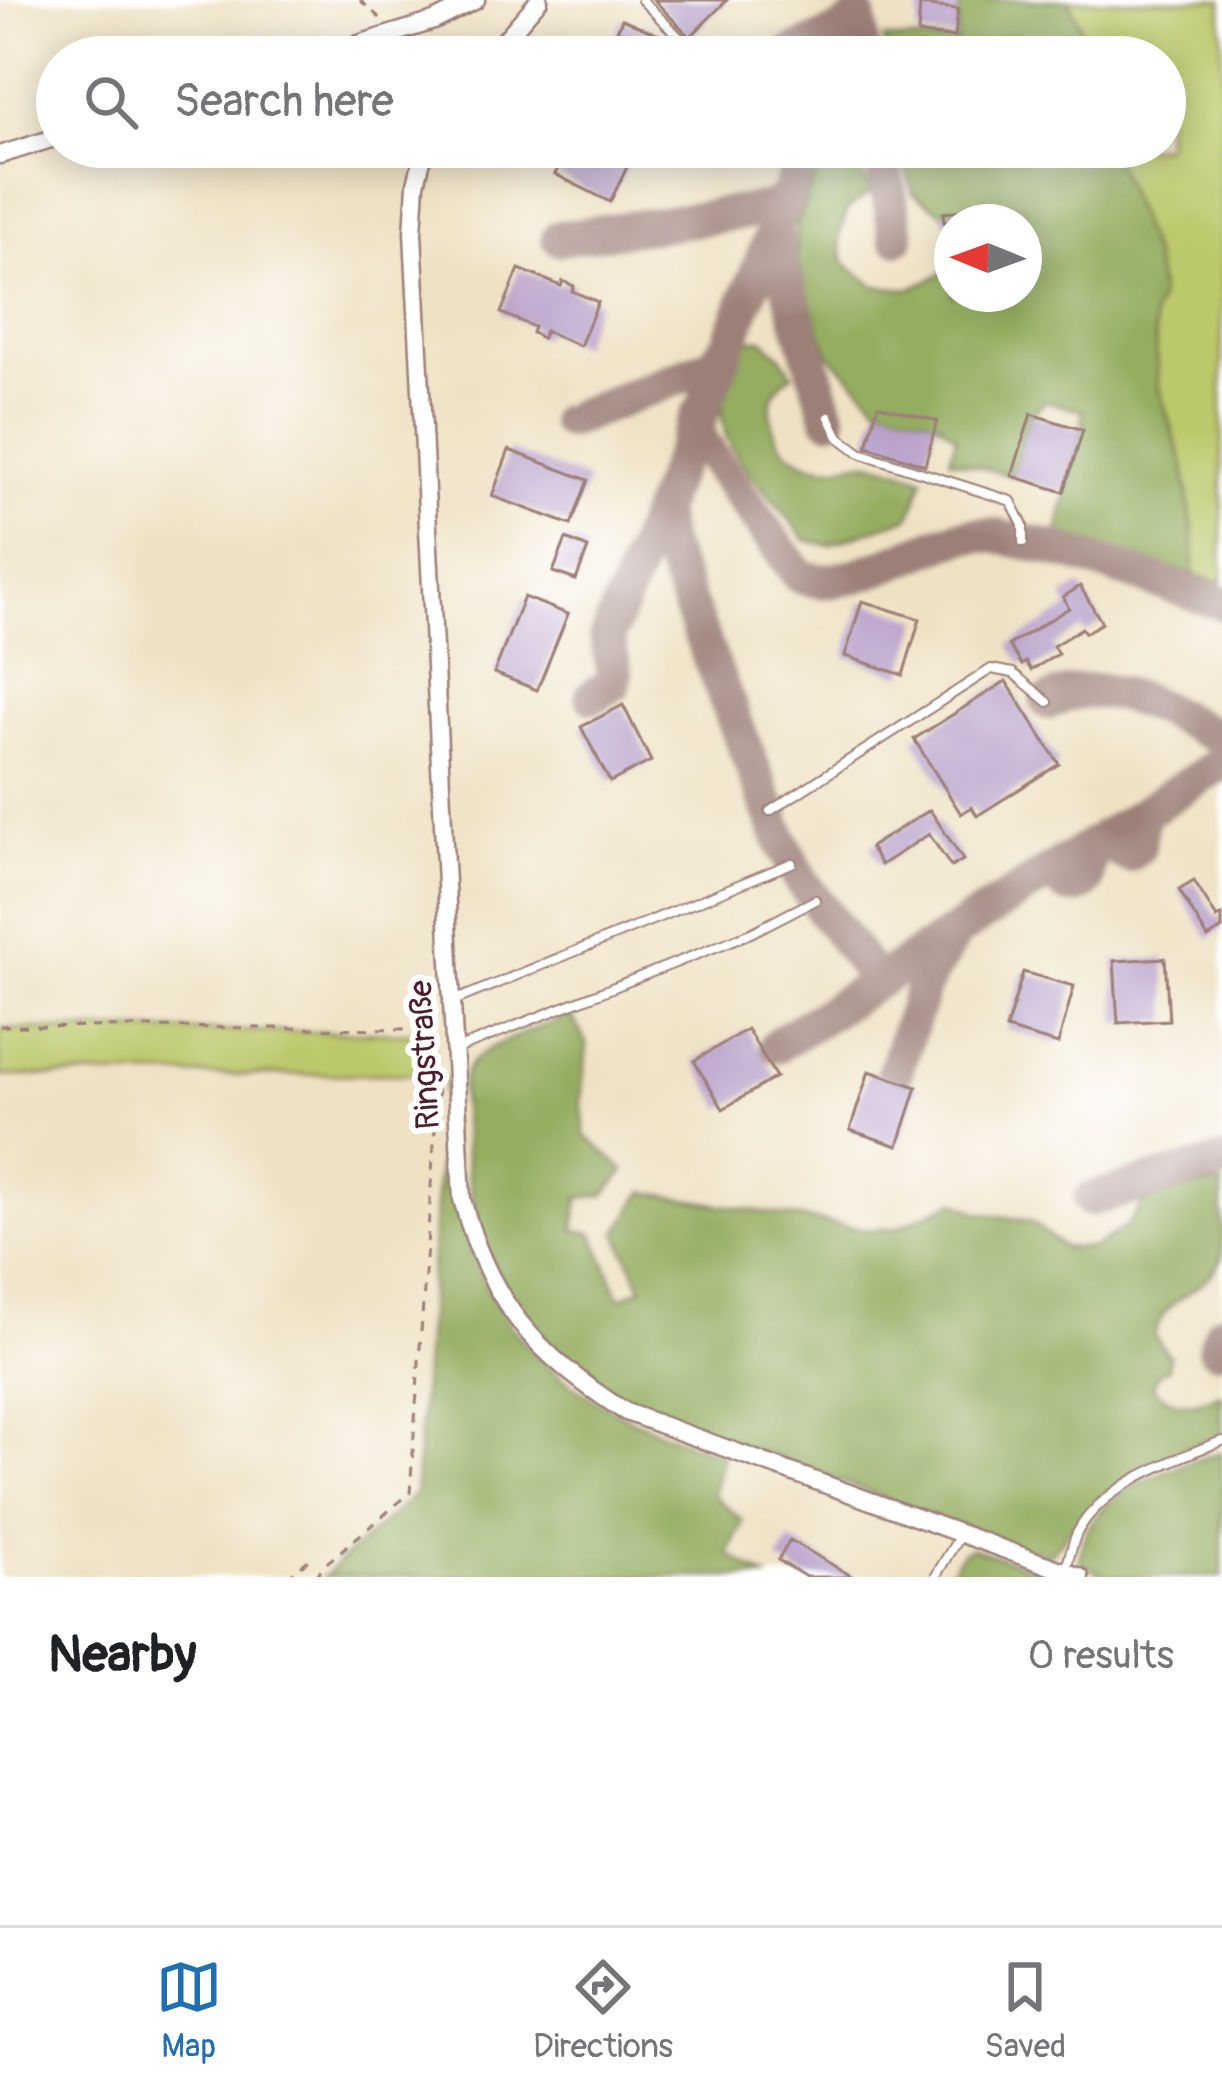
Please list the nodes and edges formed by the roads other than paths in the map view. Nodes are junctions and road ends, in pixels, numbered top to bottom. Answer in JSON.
{"nodes":[{"id":1,"x":476,"y":0,"type":"edge"},
{"id":2,"x":539,"y":0,"type":"edge"},
{"id":3,"x":642,"y":0,"type":"edge"},
{"id":4,"x":382,"y":36,"type":"edge"},
{"id":5,"x":508,"y":36,"type":"edge"},
{"id":6,"x":678,"y":36,"type":"edge"},
{"id":7,"x":36,"y":144,"type":"edge"},
{"id":8,"x":0,"y":155,"type":"edge"},
{"id":9,"x":420,"y":168,"type":"edge"},
{"id":10,"x":829,"y":417,"type":"dead end"},
{"id":11,"x":1023,"y":542,"type":"dead end"},
{"id":12,"x":1048,"y":702,"type":"dead end"},
{"id":13,"x":770,"y":811,"type":"dead end"},
{"id":14,"x":792,"y":863,"type":"dead end"},
{"id":15,"x":815,"y":900,"type":"dead end"},
{"id":16,"x":450,"y":1003,"type":"junction"},
{"id":17,"x":447,"y":1053,"type":"junction"},
{"id":18,"x":1222,"y":1441,"type":"edge"},
{"id":19,"x":961,"y":1534,"type":"junction"},
{"id":20,"x":1072,"y":1574,"type":"edge"},
{"id":21,"x":935,"y":1577,"type":"edge"}],
"edges":[{"from":1,"to":4,"type":"street"},
{"from":2,"to":5,"type":"street"},
{"from":3,"to":6,"type":"lane"},
{"from":7,"to":8,"type":"street"},
{"from":9,"to":16,"type":"street","name":"Ringstraße"},
{"from":10,"to":11,"type":"lane"},
{"from":12,"to":13,"type":"lane"},
{"from":14,"to":16,"type":"lane"},
{"from":15,"to":17,"type":"lane"},
{"from":16,"to":17,"type":"street","name":"Ringstraße"},
{"from":17,"to":19,"type":"street","name":"Ringstraße"},
{"from":18,"to":20,"type":"lane"},
{"from":19,"to":20,"type":"street","name":"Ringstraße"},
{"from":19,"to":21,"type":"lane"}]}
